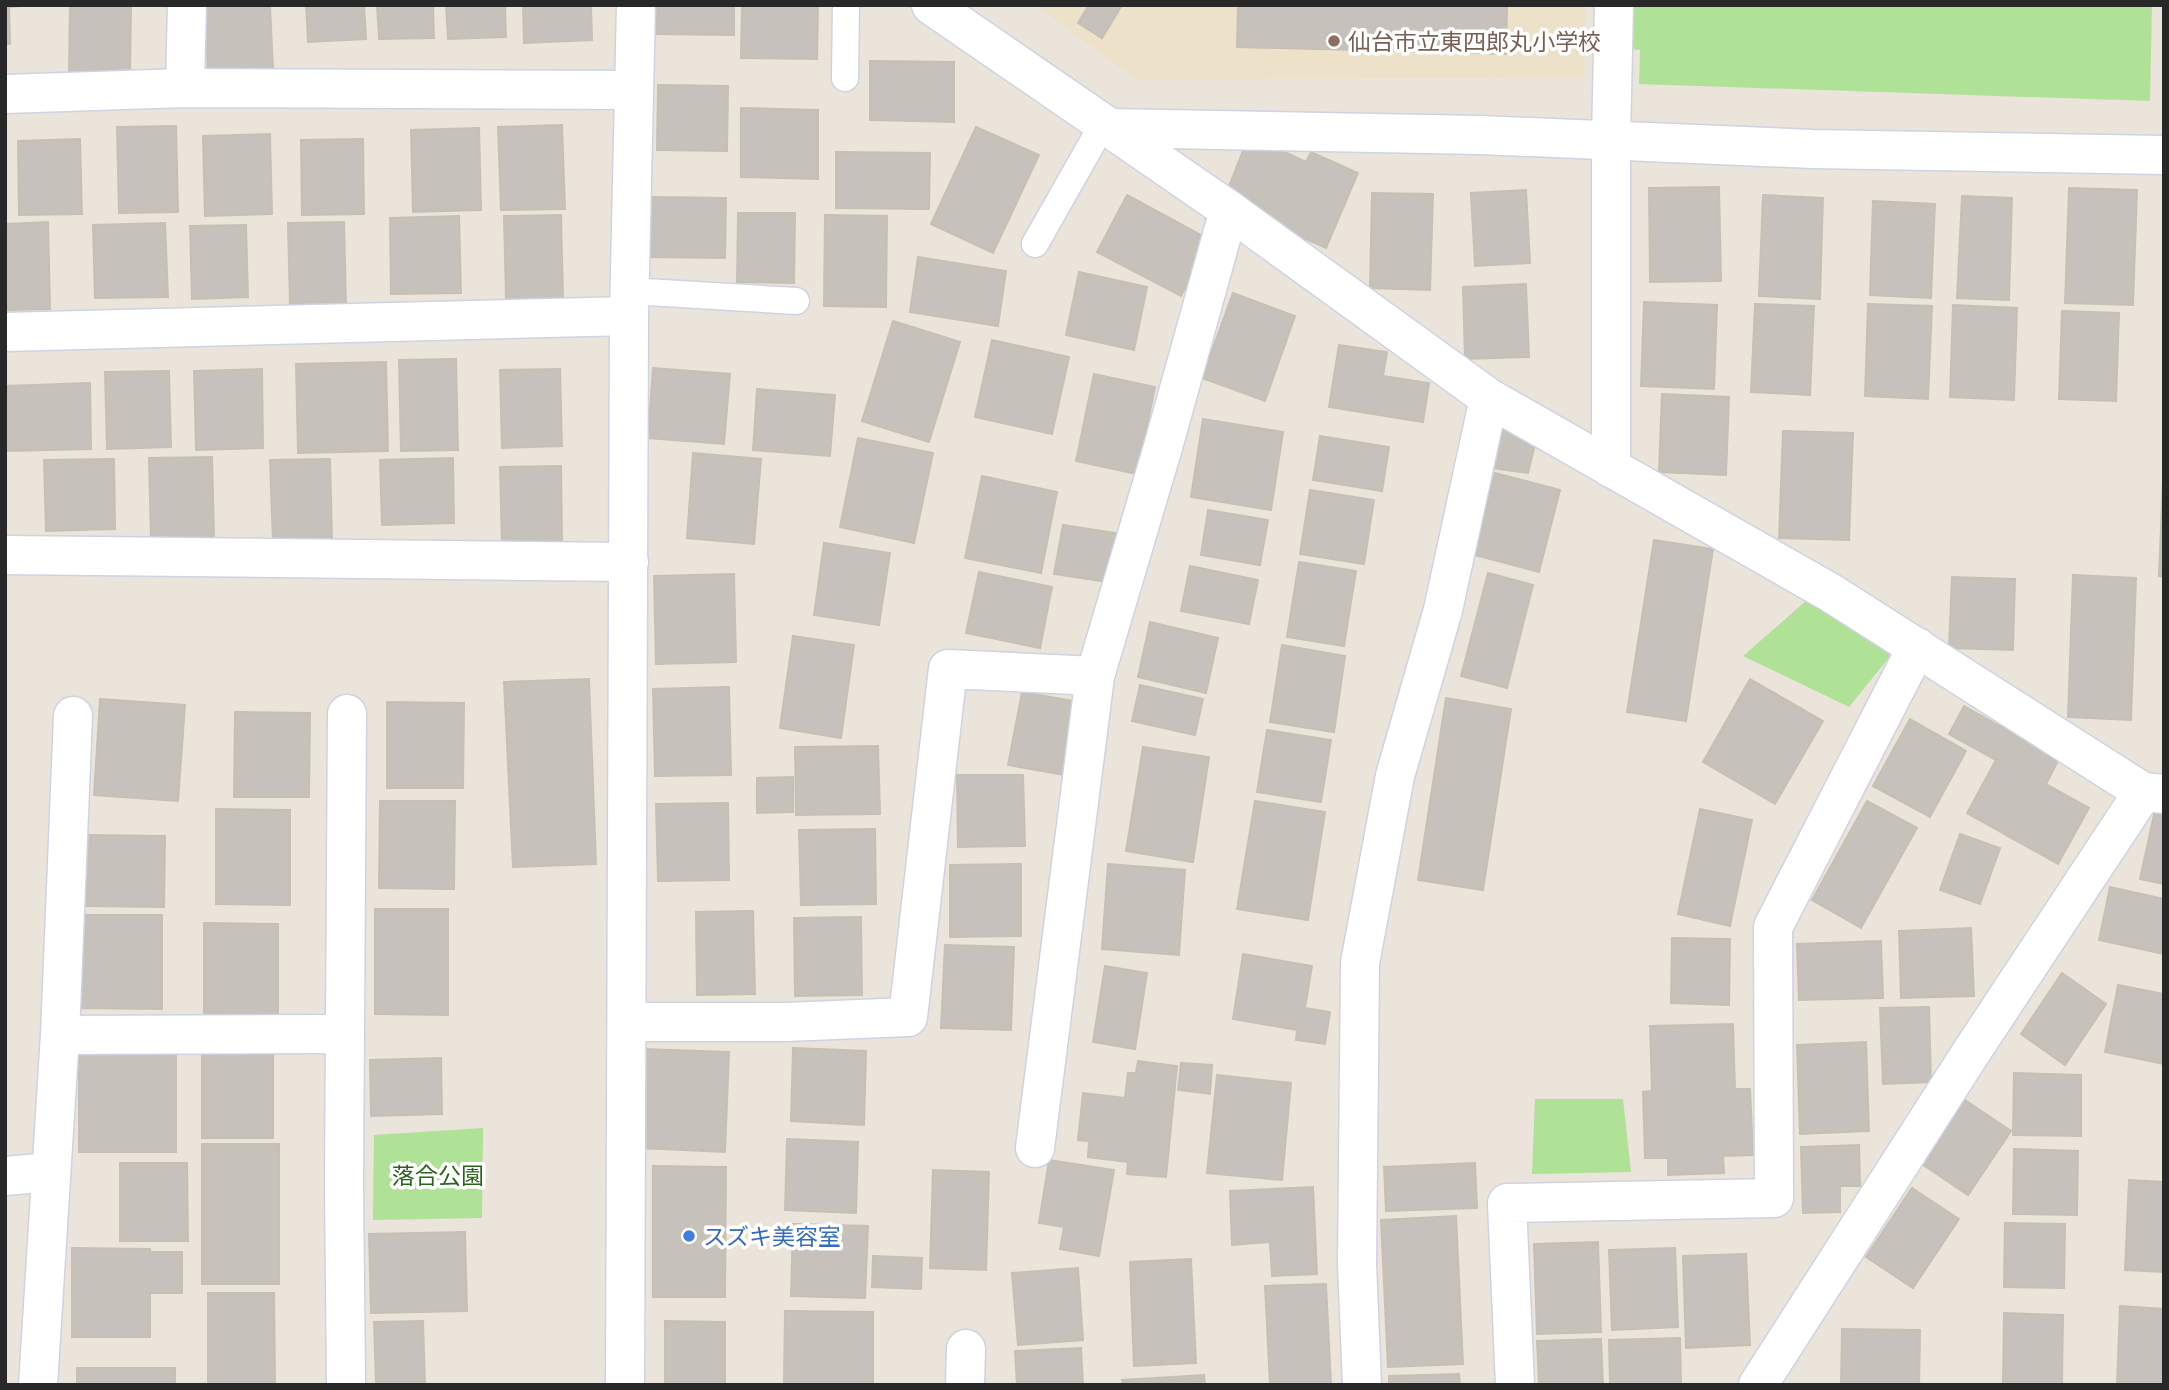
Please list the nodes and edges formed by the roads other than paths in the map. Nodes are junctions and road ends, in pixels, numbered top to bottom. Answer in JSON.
{"nodes":[{"id":1,"x":187,"y":5,"type":"edge"},
{"id":2,"x":636,"y":5,"type":"edge"},
{"id":3,"x":846,"y":5,"type":"edge"},
{"id":4,"x":931,"y":5,"type":"edge"},
{"id":5,"x":1614,"y":5,"type":"edge"},
{"id":6,"x":845,"y":78,"type":"dead end"},
{"id":7,"x":185,"y":88,"type":"junction"},
{"id":8,"x":634,"y":90,"type":"junction"},
{"id":9,"x":5,"y":94,"type":"edge"},
{"id":10,"x":1106,"y":126,"type":"junction"},
{"id":11,"x":1611,"y":141,"type":"junction"},
{"id":12,"x":2164,"y":155,"type":"edge"},
{"id":13,"x":1229,"y":210,"type":"junction"},
{"id":14,"x":1035,"y":244,"type":"dead end"},
{"id":15,"x":796,"y":301,"type":"dead end"},
{"id":16,"x":629,"y":303,"type":"junction"},
{"id":17,"x":5,"y":332,"type":"edge"},
{"id":18,"x":1489,"y":398,"type":"junction"},
{"id":19,"x":1611,"y":468,"type":"junction"},
{"id":20,"x":5,"y":555,"type":"edge"},
{"id":21,"x":629,"y":562,"type":"junction"},
{"id":22,"x":1917,"y":647,"type":"junction"},
{"id":23,"x":1095,"y":676,"type":"junction"},
{"id":24,"x":347,"y":714,"type":"dead end"},
{"id":25,"x":73,"y":716,"type":"dead end"},
{"id":26,"x":2153,"y":793,"type":"edge"},
{"id":27,"x":627,"y":1022,"type":"junction"},
{"id":28,"x":345,"y":1034,"type":"junction"},
{"id":29,"x":60,"y":1035,"type":"junction"},
{"id":30,"x":1034,"y":1148,"type":"dead end"},
{"id":31,"x":51,"y":1172,"type":"junction"},
{"id":32,"x":5,"y":1176,"type":"edge"},
{"id":33,"x":38,"y":1385,"type":"edge"},
{"id":34,"x":346,"y":1385,"type":"edge"},
{"id":35,"x":625,"y":1385,"type":"edge"},
{"id":36,"x":1362,"y":1385,"type":"edge"},
{"id":37,"x":1515,"y":1385,"type":"edge"},
{"id":38,"x":1758,"y":1385,"type":"edge"}],
"edges":[{"from":1,"to":7,"type":"street"},
{"from":2,"to":8,"type":"street"},
{"from":3,"to":6,"type":"lane"},
{"from":4,"to":10,"type":"street"},
{"from":5,"to":11,"type":"street"},
{"from":7,"to":8,"type":"street"},
{"from":7,"to":9,"type":"street"},
{"from":8,"to":16,"type":"street"},
{"from":10,"to":11,"type":"street"},
{"from":10,"to":13,"type":"street"},
{"from":10,"to":14,"type":"lane"},
{"from":11,"to":12,"type":"street"},
{"from":11,"to":19,"type":"street"},
{"from":13,"to":18,"type":"street"},
{"from":13,"to":23,"type":"street"},
{"from":15,"to":16,"type":"lane"},
{"from":16,"to":17,"type":"street"},
{"from":16,"to":21,"type":"street"},
{"from":18,"to":19,"type":"street"},
{"from":18,"to":36,"type":"street"},
{"from":19,"to":22,"type":"street"},
{"from":20,"to":21,"type":"street"},
{"from":21,"to":27,"type":"street"},
{"from":22,"to":26,"type":"street"},
{"from":22,"to":37,"type":"street"},
{"from":23,"to":27,"type":"street"},
{"from":23,"to":30,"type":"street"},
{"from":24,"to":28,"type":"street"},
{"from":25,"to":29,"type":"street"},
{"from":26,"to":38,"type":"street"},
{"from":27,"to":35,"type":"street"},
{"from":28,"to":29,"type":"street"},
{"from":28,"to":34,"type":"street"},
{"from":29,"to":31,"type":"street"},
{"from":31,"to":32,"type":"street"},
{"from":31,"to":33,"type":"street"}]}
